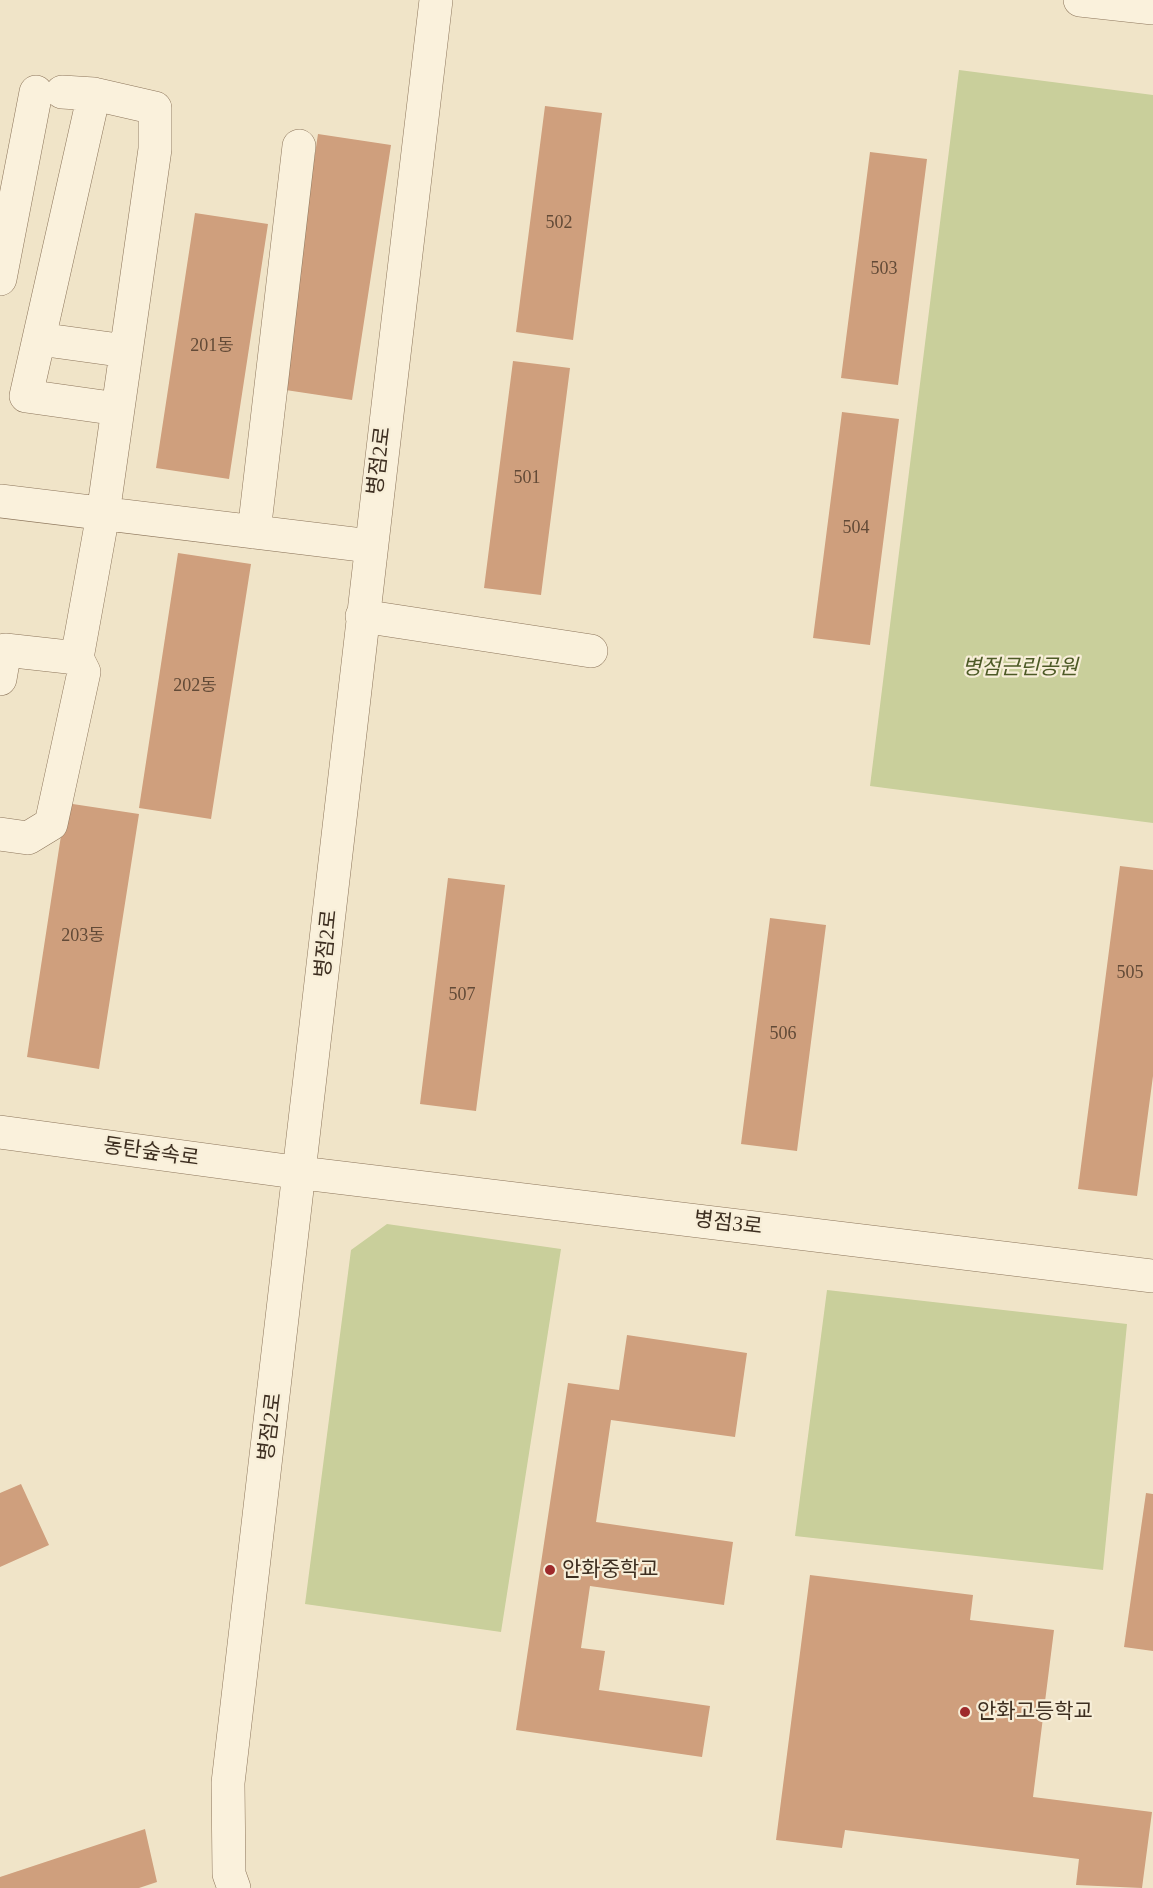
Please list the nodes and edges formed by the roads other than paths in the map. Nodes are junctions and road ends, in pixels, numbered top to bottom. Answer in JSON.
{"nodes":[{"id":1,"x":436,"y":0,"type":"edge"},
{"id":2,"x":1080,"y":0,"type":"edge"},
{"id":3,"x":1153,"y":8,"type":"edge"},
{"id":4,"x":94,"y":94,"type":"junction"},
{"id":5,"x":299,"y":146,"type":"dead end"},
{"id":6,"x":0,"y":279,"type":"edge"},
{"id":7,"x":39,"y":339,"type":"junction"},
{"id":8,"x":126,"y":351,"type":"junction"},
{"id":9,"x":118,"y":409,"type":"junction"},
{"id":10,"x":0,"y":501,"type":"edge"},
{"id":11,"x":103,"y":514,"type":"junction"},
{"id":12,"x":254,"y":532,"type":"junction"},
{"id":13,"x":370,"y":546,"type":"junction"},
{"id":14,"x":362,"y":616,"type":"junction"},
{"id":15,"x":591,"y":651,"type":"dead end"},
{"id":16,"x":77,"y":658,"type":"junction"},
{"id":17,"x":0,"y":679,"type":"edge"},
{"id":18,"x":0,"y":834,"type":"edge"},
{"id":19,"x":0,"y":1132,"type":"edge"},
{"id":20,"x":302,"y":1173,"type":"junction"},
{"id":21,"x":1153,"y":1276,"type":"edge"},
{"id":22,"x":234,"y":1888,"type":"edge"}],
"edges":[{"from":1,"to":13,"type":"street","name":"병점2로"},
{"from":2,"to":3,"type":"street"},
{"from":4,"to":6,"type":"street"},
{"from":4,"to":7,"type":"street"},
{"from":4,"to":8,"type":"street"},
{"from":5,"to":12,"type":"street"},
{"from":7,"to":8,"type":"street"},
{"from":7,"to":9,"type":"street"},
{"from":8,"to":9,"type":"street"},
{"from":9,"to":11,"type":"street"},
{"from":10,"to":11,"type":"street"},
{"from":11,"to":12,"type":"street"},
{"from":11,"to":16,"type":"street"},
{"from":12,"to":13,"type":"street"},
{"from":13,"to":14,"type":"street","name":"병점2로"},
{"from":14,"to":15,"type":"street"},
{"from":14,"to":20,"type":"street","name":"병점2로"},
{"from":16,"to":17,"type":"street"},
{"from":16,"to":18,"type":"street"},
{"from":19,"to":20,"type":"street","name":"동탄숲속로"},
{"from":20,"to":21,"type":"street","name":"병점3로"},
{"from":20,"to":22,"type":"street","name":"병점2로"}]}
